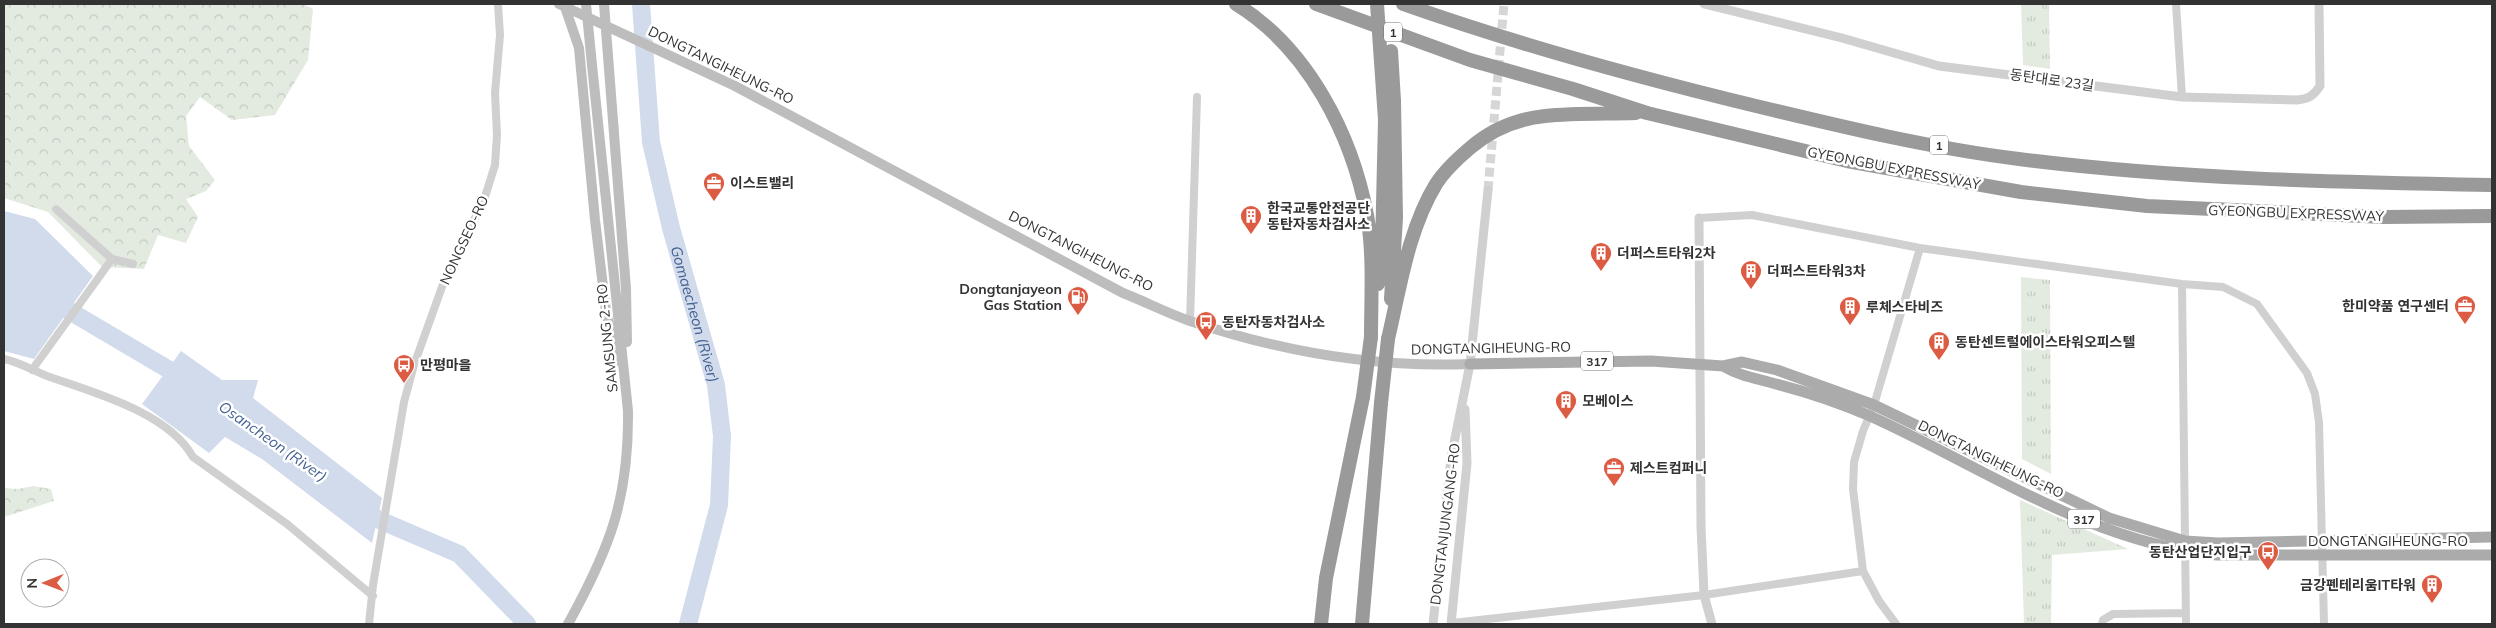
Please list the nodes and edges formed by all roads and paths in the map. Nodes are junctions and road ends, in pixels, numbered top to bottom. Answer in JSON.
{"nodes":[{"id":1,"x":498,"y":4,"type":"edge"},
{"id":2,"x":586,"y":4,"type":"edge"},
{"id":3,"x":604,"y":4,"type":"edge"},
{"id":4,"x":1236,"y":4,"type":"edge"},
{"id":5,"x":1316,"y":4,"type":"edge"},
{"id":6,"x":1377,"y":4,"type":"edge"},
{"id":7,"x":1386,"y":4,"type":"edge"},
{"id":8,"x":1403,"y":4,"type":"edge"},
{"id":9,"x":1704,"y":4,"type":"edge"},
{"id":10,"x":2176,"y":4,"type":"edge"},
{"id":11,"x":2319,"y":4,"type":"edge"},
{"id":12,"x":562,"y":6,"type":"edge"},
{"id":13,"x":606,"y":26,"type":"junction"},
{"id":14,"x":1197,"y":97,"type":"dead end"},
{"id":15,"x":2182,"y":97,"type":"junction"},
{"id":16,"x":1647,"y":113,"type":"junction"},
{"id":17,"x":2492,"y":185,"type":"edge"},
{"id":18,"x":1488,"y":190,"type":"tunnel mouth"},
{"id":19,"x":58,"y":210,"type":"dead end"},
{"id":20,"x":2492,"y":216,"type":"edge"},
{"id":21,"x":1700,"y":218,"type":"joint"},
{"id":22,"x":1920,"y":248,"type":"junction"},
{"id":23,"x":112,"y":259,"type":"junction"},
{"id":24,"x":133,"y":264,"type":"dead end"},
{"id":25,"x":2182,"y":284,"type":"junction"},
{"id":26,"x":1190,"y":320,"type":"junction"},
{"id":27,"x":1371,"y":337,"type":"junction"},
{"id":28,"x":1388,"y":339,"type":"junction"},
{"id":29,"x":4,"y":359,"type":"edge"},
{"id":30,"x":1470,"y":364,"type":"junction"},
{"id":31,"x":1699,"y":364,"type":"junction"},
{"id":32,"x":1723,"y":366,"type":"junction"},
{"id":33,"x":32,"y":370,"type":"junction"},
{"id":34,"x":1464,"y":396,"type":"junction"},
{"id":35,"x":1874,"y":405,"type":"junction"},
{"id":36,"x":628,"y":411,"type":"junction"},
{"id":37,"x":1869,"y":416,"type":"junction"},
{"id":38,"x":2492,"y":537,"type":"edge"},
{"id":39,"x":2324,"y":541,"type":"junction"},
{"id":40,"x":2185,"y":546,"type":"junction"},
{"id":41,"x":2492,"y":555,"type":"edge"},
{"id":42,"x":2324,"y":556,"type":"junction"},
{"id":43,"x":1863,"y":571,"type":"junction"},
{"id":44,"x":1704,"y":595,"type":"junction"},
{"id":45,"x":373,"y":596,"type":"junction"},
{"id":46,"x":2186,"y":613,"type":"junction"},
{"id":47,"x":369,"y":624,"type":"edge"},
{"id":48,"x":568,"y":624,"type":"edge"},
{"id":49,"x":1321,"y":624,"type":"edge"},
{"id":50,"x":1362,"y":624,"type":"edge"},
{"id":51,"x":1433,"y":624,"type":"edge"},
{"id":52,"x":1452,"y":624,"type":"edge"},
{"id":53,"x":1712,"y":624,"type":"edge"},
{"id":54,"x":1896,"y":624,"type":"edge"},
{"id":55,"x":2102,"y":624,"type":"edge"},
{"id":56,"x":2186,"y":624,"type":"edge"},
{"id":57,"x":2324,"y":624,"type":"edge"}],
"edges":[{"from":1,"to":45,"type":"street","name":"NONGSEO-RO"},
{"from":2,"to":36,"type":"main road","name":"SAMSUNG 2-RO","bridge":true},
{"from":3,"to":13,"type":"main road"},
{"from":4,"to":27,"type":"highway"},
{"from":5,"to":16,"type":"highway","name":"GYEONGBU EXPRESSWAY","number":"1"},
{"from":6,"to":27,"type":"highway","bridge":true},
{"from":7,"to":28,"type":"highway","bridge":true},
{"from":8,"to":17,"type":"highway","number":"1"},
{"from":9,"to":15,"type":"street","name":"동탄대로 23길"},
{"from":10,"to":15,"type":"street"},
{"from":11,"to":15,"type":"street","name":"동탄대로 23길"},
{"from":12,"to":13,"type":"main road","name":"DONGTANGIHEUNG-RO","number":"317"},
{"from":12,"to":36,"type":"main road"},
{"from":13,"to":26,"type":"main road","name":"DONGTANGIHEUNG-RO","number":"317"},
{"from":13,"to":36,"type":"main road"},
{"from":14,"to":26,"type":"street"},
{"from":16,"to":20,"type":"highway","name":"GYEONGBU EXPRESSWAY","number":"1"},
{"from":16,"to":28,"type":"highway"},
{"from":18,"to":30,"type":"street","name":"DONGTANJUNGANG-RO"},
{"from":19,"to":23,"type":"street"},
{"from":21,"to":22,"type":"street"},
{"from":21,"to":31,"type":"street"},
{"from":22,"to":25,"type":"street"},
{"from":22,"to":35,"type":"street"},
{"from":23,"to":24,"type":"street"},
{"from":23,"to":33,"type":"street"},
{"from":25,"to":39,"type":"street"},
{"from":25,"to":40,"type":"street"},
{"from":26,"to":30,"type":"main road","name":"DONGTANGIHEUNG-RO","number":"317"},
{"from":27,"to":49,"type":"highway","bridge":true},
{"from":28,"to":50,"type":"highway","bridge":true},
{"from":29,"to":33,"type":"street"},
{"from":30,"to":31,"type":"main road","name":"DONGTANGIHEUNG-RO","number":"317"},
{"from":30,"to":34,"type":"street","name":"DONGTANJUNGANG-RO"},
{"from":31,"to":32,"type":"main road","name":"DONGTANGIHEUNG-RO","number":"317"},
{"from":31,"to":44,"type":"street"},
{"from":32,"to":35,"type":"main road","name":"DONGTANGIHEUNG-RO","number":"317"},
{"from":32,"to":37,"type":"main road","name":"DONGTANGIHEUNG-RO","number":"317"},
{"from":33,"to":45,"type":"street"},
{"from":34,"to":51,"type":"street","name":"DONGTANJUNGANG-RO"},
{"from":34,"to":52,"type":"street"},
{"from":35,"to":37,"type":"street"},
{"from":35,"to":40,"type":"main road","name":"DONGTANGIHEUNG-RO","number":"317"},
{"from":36,"to":48,"type":"main road","name":"SAMSUNG 2-RO"},
{"from":37,"to":40,"type":"main road","name":"DONGTANGIHEUNG-RO","number":"317"},
{"from":37,"to":43,"type":"street"},
{"from":38,"to":39,"type":"main road","name":"DONGTANGIHEUNG-RO","number":"317"},
{"from":39,"to":40,"type":"main road","name":"DONGTANGIHEUNG-RO","number":"317"},
{"from":39,"to":42,"type":"street"},
{"from":40,"to":42,"type":"main road","name":"DONGTANGIHEUNG-RO","number":"317"},
{"from":40,"to":46,"type":"street"},
{"from":41,"to":42,"type":"main road","name":"DONGTANGIHEUNG-RO","number":"317"},
{"from":42,"to":57,"type":"street"},
{"from":43,"to":44,"type":"street"},
{"from":43,"to":54,"type":"street"},
{"from":44,"to":52,"type":"street"},
{"from":44,"to":53,"type":"street"},
{"from":45,"to":47,"type":"street"},
{"from":46,"to":55,"type":"street"},
{"from":46,"to":56,"type":"street"}]}
